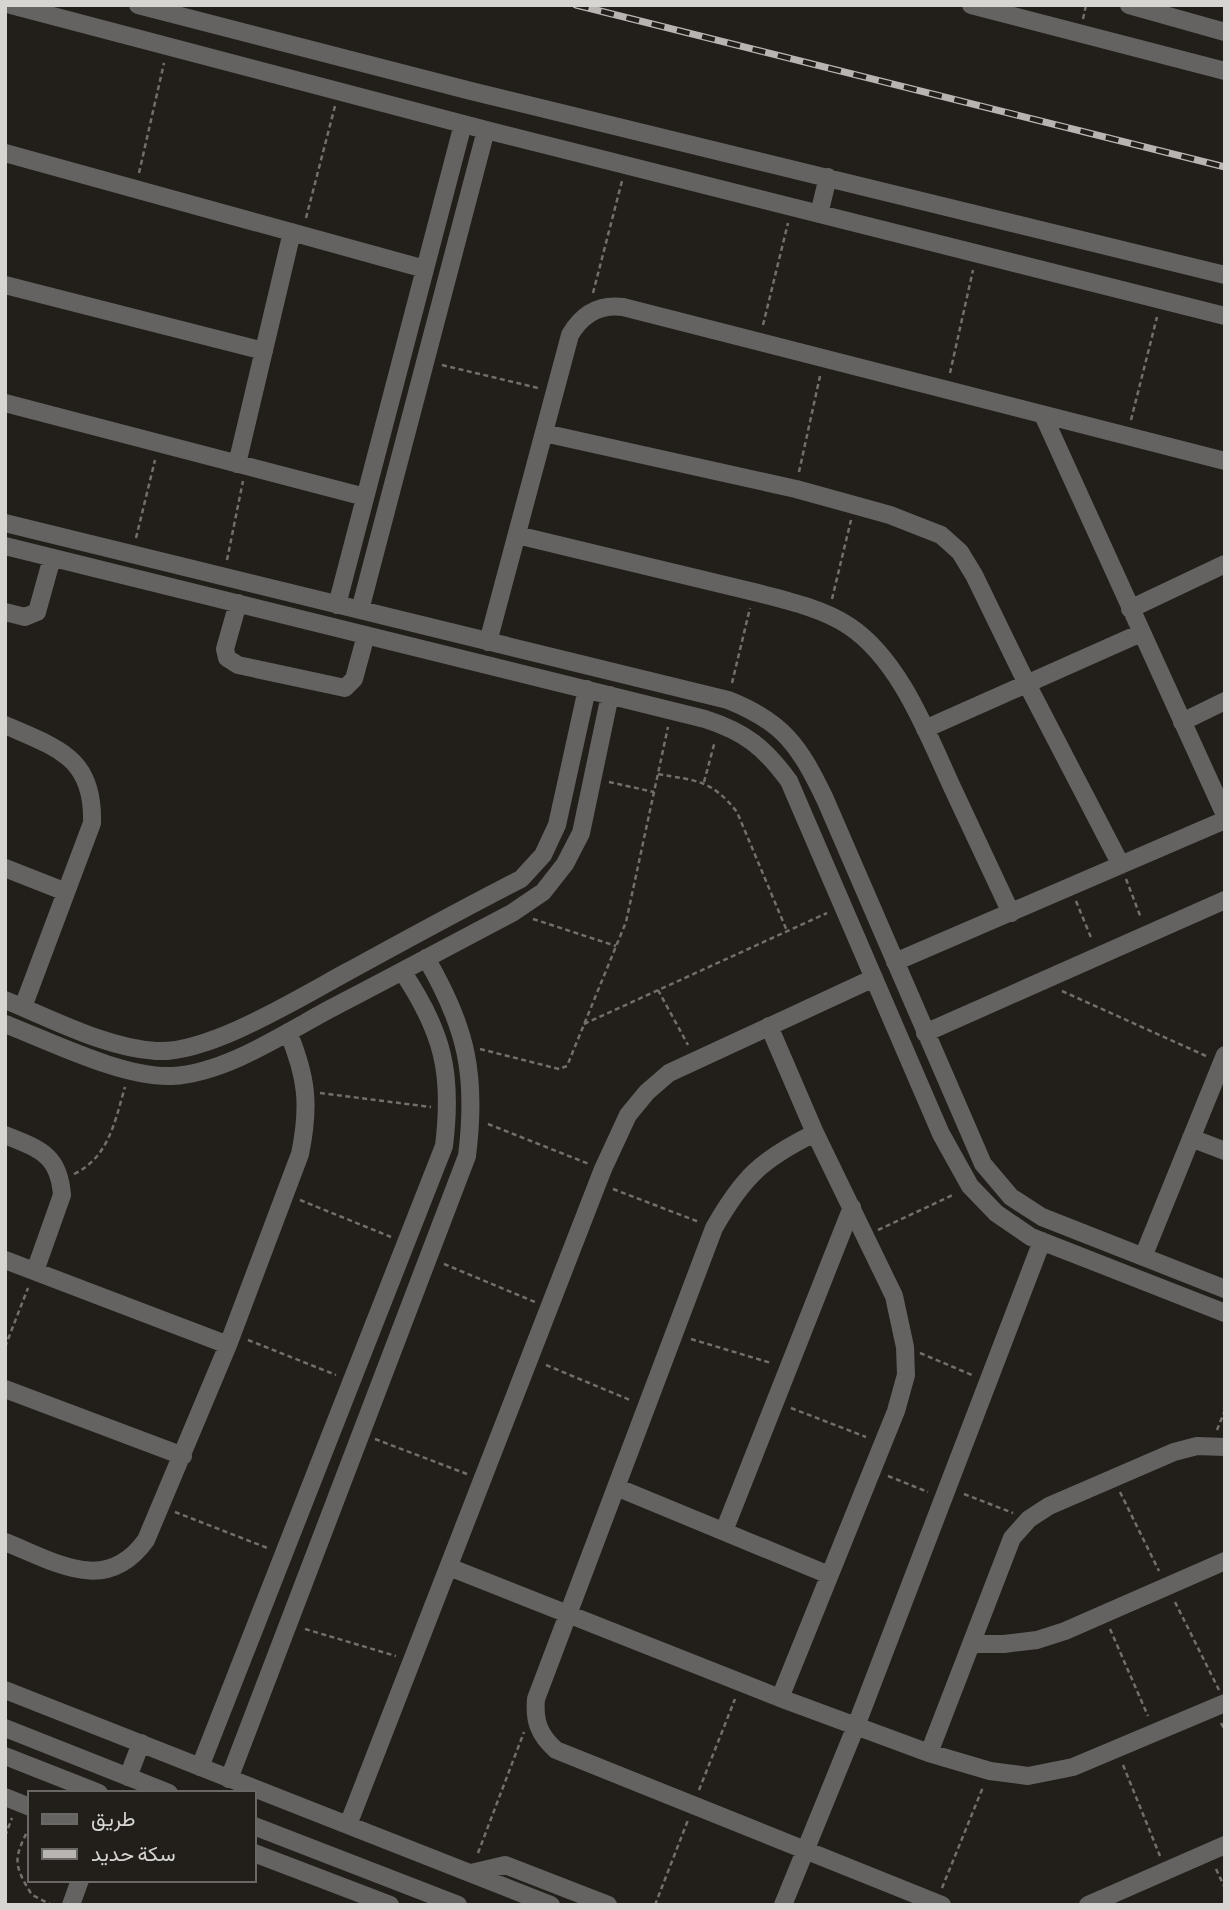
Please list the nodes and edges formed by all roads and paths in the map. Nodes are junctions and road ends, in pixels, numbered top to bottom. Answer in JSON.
{"nodes":[{"id":1,"x":12,"y":5,"type":"edge"},
{"id":2,"x":138,"y":5,"type":"edge"},
{"id":3,"x":971,"y":5,"type":"edge"},
{"id":4,"x":1129,"y":5,"type":"edge"},
{"id":5,"x":1156,"y":9,"type":"edge"},
{"id":6,"x":1225,"y":32,"type":"edge"},
{"id":7,"x":168,"y":47,"type":"junction"},
{"id":8,"x":1225,"y":71,"type":"edge"},
{"id":9,"x":338,"y":92,"type":"junction"},
{"id":10,"x":463,"y":124,"type":"junction"},
{"id":11,"x":486,"y":130,"type":"junction"},
{"id":12,"x":5,"y":153,"type":"edge"},
{"id":13,"x":626,"y":164,"type":"junction"},
{"id":14,"x":828,"y":177,"type":"junction"},
{"id":15,"x":136,"y":189,"type":"junction"},
{"id":16,"x":792,"y":207,"type":"junction"},
{"id":17,"x":819,"y":214,"type":"junction"},
{"id":18,"x":297,"y":233,"type":"junction"},
{"id":19,"x":978,"y":253,"type":"junction"},
{"id":20,"x":425,"y":269,"type":"junction"},
{"id":21,"x":1225,"y":275,"type":"edge"},
{"id":22,"x":5,"y":285,"type":"edge"},
{"id":23,"x":1161,"y":299,"type":"junction"},
{"id":24,"x":588,"y":314,"type":"junction"},
{"id":25,"x":1225,"y":316,"type":"edge"},
{"id":26,"x":758,"y":342,"type":"junction"},
{"id":27,"x":264,"y":351,"type":"junction"},
{"id":28,"x":824,"y":359,"type":"junction"},
{"id":29,"x":425,"y":361,"type":"junction"},
{"id":30,"x":946,"y":390,"type":"junction"},
{"id":31,"x":555,"y":392,"type":"junction"},
{"id":32,"x":5,"y":403,"type":"edge"},
{"id":33,"x":1043,"y":415,"type":"junction"},
{"id":34,"x":544,"y":433,"type":"junction"},
{"id":35,"x":1127,"y":436,"type":"junction"},
{"id":36,"x":159,"y":443,"type":"junction"},
{"id":37,"x":1225,"y":461,"type":"edge"},
{"id":38,"x":242,"y":465,"type":"junction"},
{"id":39,"x":796,"y":489,"type":"junction"},
{"id":40,"x":365,"y":497,"type":"junction"},
{"id":41,"x":855,"y":505,"type":"junction"},
{"id":42,"x":5,"y":523,"type":"edge"},
{"id":43,"x":517,"y":535,"type":"junction"},
{"id":44,"x":5,"y":546,"type":"edge"},
{"id":45,"x":132,"y":555,"type":"junction"},
{"id":46,"x":52,"y":558,"type":"junction"},
{"id":47,"x":1225,"y":564,"type":"edge"},
{"id":48,"x":223,"y":577,"type":"junction"},
{"id":49,"x":754,"y":592,"type":"junction"},
{"id":50,"x":238,"y":603,"type":"junction"},
{"id":51,"x":337,"y":605,"type":"junction"},
{"id":52,"x":1130,"y":609,"type":"junction"},
{"id":53,"x":360,"y":610,"type":"junction"},
{"id":54,"x":5,"y":612,"type":"edge"},
{"id":55,"x":828,"y":615,"type":"junction"},
{"id":56,"x":1141,"y":634,"type":"junction"},
{"id":57,"x":366,"y":635,"type":"junction"},
{"id":58,"x":488,"y":642,"type":"junction"},
{"id":59,"x":1027,"y":684,"type":"junction"},
{"id":60,"x":587,"y":689,"type":"junction"},
{"id":61,"x":610,"y":695,"type":"junction"},
{"id":62,"x":728,"y":700,"type":"junction"},
{"id":63,"x":1225,"y":701,"type":"edge"},
{"id":64,"x":671,"y":710,"type":"junction"},
{"id":65,"x":1182,"y":722,"type":"junction"},
{"id":66,"x":720,"y":724,"type":"junction"},
{"id":67,"x":5,"y":725,"type":"edge"},
{"id":68,"x":925,"y":729,"type":"junction"},
{"id":69,"x":658,"y":774,"type":"junction"},
{"id":70,"x":592,"y":779,"type":"junction"},
{"id":71,"x":704,"y":782,"type":"junction"},
{"id":72,"x":654,"y":792,"type":"junction"},
{"id":73,"x":825,"y":799,"type":"junction"},
{"id":74,"x":801,"y":810,"type":"junction"},
{"id":75,"x":1225,"y":815,"type":"edge"},
{"id":76,"x":1225,"y":820,"type":"edge"},
{"id":77,"x":1121,"y":865,"type":"junction"},
{"id":78,"x":5,"y":868,"type":"edge"},
{"id":79,"x":1070,"y":888,"type":"junction"},
{"id":80,"x":66,"y":892,"type":"junction"},
{"id":81,"x":1225,"y":900,"type":"edge"},
{"id":82,"x":842,"y":906,"type":"junction"},
{"id":83,"x":512,"y":913,"type":"junction"},
{"id":84,"x":1011,"y":913,"type":"junction"},
{"id":85,"x":787,"y":931,"type":"junction"},
{"id":86,"x":1148,"y":934,"type":"junction"},
{"id":87,"x":616,"y":946,"type":"junction"},
{"id":88,"x":1098,"y":956,"type":"junction"},
{"id":89,"x":426,"y":958,"type":"junction"},
{"id":90,"x":895,"y":962,"type":"junction"},
{"id":91,"x":402,"y":971,"type":"junction"},
{"id":92,"x":874,"y":978,"type":"junction"},
{"id":93,"x":1041,"y":982,"type":"junction"},
{"id":94,"x":658,"y":990,"type":"junction"},
{"id":95,"x":5,"y":1000,"type":"edge"},
{"id":96,"x":23,"y":1007,"type":"junction"},
{"id":97,"x":5,"y":1024,"type":"edge"},
{"id":98,"x":584,"y":1024,"type":"junction"},
{"id":99,"x":769,"y":1026,"type":"junction"},
{"id":100,"x":288,"y":1032,"type":"junction"},
{"id":101,"x":925,"y":1033,"type":"junction"},
{"id":102,"x":465,"y":1045,"type":"junction"},
{"id":103,"x":696,"y":1059,"type":"junction"},
{"id":104,"x":1223,"y":1059,"type":"edge"},
{"id":105,"x":130,"y":1070,"type":"junction"},
{"id":106,"x":307,"y":1092,"type":"junction"},
{"id":107,"x":448,"y":1109,"type":"junction"},
{"id":108,"x":471,"y":1118,"type":"junction"},
{"id":109,"x":815,"y":1133,"type":"junction"},
{"id":110,"x":5,"y":1135,"type":"edge"},
{"id":111,"x":1191,"y":1138,"type":"junction"},
{"id":112,"x":1225,"y":1151,"type":"edge"},
{"id":113,"x":600,"y":1176,"type":"junction"},
{"id":114,"x":61,"y":1181,"type":"junction"},
{"id":115,"x":970,"y":1186,"type":"junction"},
{"id":116,"x":286,"y":1194,"type":"junction"},
{"id":117,"x":852,"y":1207,"type":"junction"},
{"id":118,"x":714,"y":1228,"type":"junction"},
{"id":119,"x":866,"y":1236,"type":"junction"},
{"id":120,"x":1042,"y":1241,"type":"junction"},
{"id":121,"x":407,"y":1244,"type":"junction"},
{"id":122,"x":428,"y":1257,"type":"junction"},
{"id":123,"x":1143,"y":1257,"type":"junction"},
{"id":124,"x":5,"y":1260,"type":"edge"},
{"id":125,"x":35,"y":1271,"type":"junction"},
{"id":126,"x":1225,"y":1289,"type":"edge"},
{"id":127,"x":548,"y":1307,"type":"junction"},
{"id":128,"x":1225,"y":1313,"type":"edge"},
{"id":129,"x":674,"y":1334,"type":"junction"},
{"id":130,"x":230,"y":1339,"type":"junction"},
{"id":131,"x":5,"y":1347,"type":"edge"},
{"id":132,"x":905,"y":1347,"type":"junction"},
{"id":133,"x":528,"y":1358,"type":"junction"},
{"id":134,"x":788,"y":1368,"type":"junction"},
{"id":135,"x":988,"y":1381,"type":"junction"},
{"id":136,"x":352,"y":1382,"type":"junction"},
{"id":137,"x":5,"y":1389,"type":"edge"},
{"id":138,"x":775,"y":1401,"type":"junction"},
{"id":139,"x":646,"y":1406,"type":"junction"},
{"id":140,"x":1225,"y":1410,"type":"edge"},
{"id":141,"x":361,"y":1433,"type":"junction"},
{"id":142,"x":883,"y":1444,"type":"junction"},
{"id":143,"x":1218,"y":1447,"type":"edge"},
{"id":144,"x":183,"y":1456,"type":"junction"},
{"id":145,"x":872,"y":1470,"type":"junction"},
{"id":146,"x":483,"y":1480,"type":"junction"},
{"id":147,"x":616,"y":1487,"type":"junction"},
{"id":148,"x":946,"y":1493,"type":"junction"},
{"id":149,"x":162,"y":1507,"type":"junction"},
{"id":150,"x":1028,"y":1519,"type":"junction"},
{"id":151,"x":724,"y":1531,"type":"junction"},
{"id":152,"x":5,"y":1542,"type":"edge"},
{"id":153,"x":284,"y":1554,"type":"junction"},
{"id":154,"x":1225,"y":1561,"type":"edge"},
{"id":155,"x":449,"y":1567,"type":"junction"},
{"id":156,"x":829,"y":1575,"type":"junction"},
{"id":157,"x":1104,"y":1614,"type":"junction"},
{"id":158,"x":568,"y":1615,"type":"junction"},
{"id":159,"x":288,"y":1624,"type":"junction"},
{"id":160,"x":971,"y":1644,"type":"junction"},
{"id":161,"x":411,"y":1661,"type":"junction"},
{"id":162,"x":5,"y":1690,"type":"edge"},
{"id":163,"x":780,"y":1698,"type":"junction"},
{"id":164,"x":1225,"y":1703,"type":"edge"},
{"id":165,"x":527,"y":1724,"type":"dead end"},
{"id":166,"x":856,"y":1726,"type":"junction"},
{"id":167,"x":5,"y":1728,"type":"edge"},
{"id":168,"x":1155,"y":1732,"type":"junction"},
{"id":169,"x":141,"y":1743,"type":"junction"},
{"id":170,"x":1117,"y":1749,"type":"junction"},
{"id":171,"x":929,"y":1754,"type":"junction"},
{"id":172,"x":5,"y":1756,"type":"edge"},
{"id":173,"x":200,"y":1767,"type":"junction"},
{"id":174,"x":989,"y":1771,"type":"junction"},
{"id":175,"x":128,"y":1777,"type":"junction"},
{"id":176,"x":229,"y":1779,"type":"junction"},
{"id":177,"x":94,"y":1791,"type":"edge"},
{"id":178,"x":164,"y":1791,"type":"edge"},
{"id":179,"x":5,"y":1797,"type":"edge"},
{"id":180,"x":28,"y":1806,"type":"edge"},
{"id":181,"x":348,"y":1825,"type":"junction"},
{"id":182,"x":256,"y":1827,"type":"edge"},
{"id":183,"x":28,"y":1830,"type":"edge"},
{"id":184,"x":1217,"y":1848,"type":"edge"},
{"id":185,"x":805,"y":1850,"type":"junction"},
{"id":186,"x":256,"y":1854,"type":"edge"},
{"id":187,"x":1166,"y":1870,"type":"junction"},
{"id":188,"x":471,"y":1873,"type":"junction"},
{"id":189,"x":79,"y":1882,"type":"edge"},
{"id":190,"x":1225,"y":1888,"type":"edge"},
{"id":191,"x":939,"y":1904,"type":"edge"},
{"id":192,"x":52,"y":1905,"type":"edge"},
{"id":193,"x":71,"y":1905,"type":"edge"},
{"id":194,"x":390,"y":1905,"type":"edge"},
{"id":195,"x":458,"y":1905,"type":"edge"},
{"id":196,"x":551,"y":1905,"type":"edge"},
{"id":197,"x":608,"y":1905,"type":"edge"},
{"id":198,"x":783,"y":1905,"type":"edge"},
{"id":199,"x":1088,"y":1905,"type":"edge"}],
"edges":[{"from":1,"to":7,"type":"street"},
{"from":2,"to":14,"type":"street"},
{"from":3,"to":8,"type":"street"},
{"from":4,"to":5,"type":"street"},
{"from":5,"to":6,"type":"street"},
{"from":7,"to":9,"type":"street"},
{"from":7,"to":15,"type":"path"},
{"from":9,"to":10,"type":"street"},
{"from":9,"to":18,"type":"path"},
{"from":10,"to":11,"type":"street"},
{"from":10,"to":20,"type":"street"},
{"from":11,"to":13,"type":"street"},
{"from":11,"to":29,"type":"street"},
{"from":12,"to":15,"type":"street"},
{"from":13,"to":16,"type":"street"},
{"from":13,"to":24,"type":"path"},
{"from":14,"to":17,"type":"street"},
{"from":14,"to":21,"type":"street"},
{"from":15,"to":18,"type":"street"},
{"from":16,"to":17,"type":"street"},
{"from":16,"to":26,"type":"path"},
{"from":17,"to":19,"type":"street"},
{"from":18,"to":20,"type":"street"},
{"from":18,"to":27,"type":"street"},
{"from":19,"to":23,"type":"street"},
{"from":19,"to":30,"type":"path"},
{"from":20,"to":40,"type":"street"},
{"from":22,"to":27,"type":"street"},
{"from":23,"to":25,"type":"street"},
{"from":23,"to":35,"type":"path"},
{"from":24,"to":26,"type":"street"},
{"from":24,"to":31,"type":"street"},
{"from":26,"to":28,"type":"street"},
{"from":27,"to":38,"type":"street"},
{"from":28,"to":30,"type":"street"},
{"from":28,"to":39,"type":"path"},
{"from":29,"to":31,"type":"path"},
{"from":29,"to":53,"type":"street"},
{"from":30,"to":33,"type":"street"},
{"from":31,"to":34,"type":"street"},
{"from":32,"to":36,"type":"street"},
{"from":33,"to":35,"type":"street"},
{"from":33,"to":52,"type":"street"},
{"from":34,"to":39,"type":"street"},
{"from":34,"to":43,"type":"street"},
{"from":35,"to":37,"type":"street"},
{"from":36,"to":38,"type":"street"},
{"from":36,"to":45,"type":"path"},
{"from":38,"to":40,"type":"street"},
{"from":38,"to":48,"type":"path"},
{"from":39,"to":41,"type":"street"},
{"from":40,"to":51,"type":"street"},
{"from":41,"to":55,"type":"path"},
{"from":41,"to":59,"type":"street"},
{"from":42,"to":45,"type":"street"},
{"from":43,"to":49,"type":"street"},
{"from":43,"to":58,"type":"street"},
{"from":44,"to":46,"type":"street"},
{"from":45,"to":48,"type":"street"},
{"from":46,"to":50,"type":"street"},
{"from":46,"to":54,"type":"street"},
{"from":47,"to":52,"type":"street"},
{"from":48,"to":51,"type":"street"},
{"from":49,"to":55,"type":"street"},
{"from":49,"to":62,"type":"path"},
{"from":50,"to":57,"type":"street"},
{"from":50,"to":57,"type":"street"},
{"from":51,"to":53,"type":"street"},
{"from":52,"to":56,"type":"street"},
{"from":53,"to":58,"type":"street"},
{"from":55,"to":68,"type":"street"},
{"from":56,"to":59,"type":"street"},
{"from":56,"to":65,"type":"street"},
{"from":57,"to":60,"type":"street"},
{"from":58,"to":62,"type":"street"},
{"from":59,"to":68,"type":"street"},
{"from":59,"to":77,"type":"street"},
{"from":60,"to":61,"type":"street"},
{"from":60,"to":96,"type":"street"},
{"from":61,"to":64,"type":"street"},
{"from":61,"to":70,"type":"street"},
{"from":62,"to":73,"type":"street"},
{"from":63,"to":65,"type":"street"},
{"from":64,"to":66,"type":"street"},
{"from":64,"to":69,"type":"path"},
{"from":65,"to":75,"type":"street"},
{"from":66,"to":71,"type":"path"},
{"from":66,"to":74,"type":"street"},
{"from":67,"to":80,"type":"street"},
{"from":68,"to":84,"type":"street"},
{"from":69,"to":71,"type":"path"},
{"from":69,"to":72,"type":"path"},
{"from":70,"to":72,"type":"path"},
{"from":70,"to":83,"type":"street"},
{"from":71,"to":85,"type":"path"},
{"from":72,"to":87,"type":"path"},
{"from":73,"to":74,"type":"street"},
{"from":73,"to":90,"type":"street"},
{"from":74,"to":82,"type":"street"},
{"from":76,"to":77,"type":"street"},
{"from":77,"to":79,"type":"street"},
{"from":77,"to":86,"type":"path"},
{"from":78,"to":80,"type":"street"},
{"from":79,"to":84,"type":"street"},
{"from":79,"to":88,"type":"path"},
{"from":80,"to":96,"type":"street"},
{"from":81,"to":86,"type":"street"},
{"from":82,"to":85,"type":"path"},
{"from":82,"to":92,"type":"street"},
{"from":83,"to":87,"type":"path"},
{"from":83,"to":89,"type":"street"},
{"from":84,"to":90,"type":"street"},
{"from":85,"to":94,"type":"path"},
{"from":86,"to":88,"type":"street"},
{"from":87,"to":98,"type":"path"},
{"from":88,"to":93,"type":"street"},
{"from":89,"to":91,"type":"street"},
{"from":89,"to":102,"type":"street"},
{"from":90,"to":101,"type":"street"},
{"from":91,"to":100,"type":"street"},
{"from":91,"to":107,"type":"street"},
{"from":92,"to":99,"type":"street"},
{"from":92,"to":115,"type":"street"},
{"from":93,"to":101,"type":"street"},
{"from":93,"to":104,"type":"path"},
{"from":94,"to":98,"type":"path"},
{"from":94,"to":103,"type":"path"},
{"from":95,"to":96,"type":"street"},
{"from":97,"to":105,"type":"street"},
{"from":98,"to":102,"type":"path"},
{"from":99,"to":103,"type":"street"},
{"from":99,"to":109,"type":"street"},
{"from":100,"to":105,"type":"street"},
{"from":100,"to":106,"type":"street"},
{"from":101,"to":123,"type":"street"},
{"from":102,"to":108,"type":"street"},
{"from":103,"to":113,"type":"street"},
{"from":104,"to":111,"type":"street"},
{"from":105,"to":114,"type":"path"},
{"from":106,"to":107,"type":"path"},
{"from":106,"to":116,"type":"street"},
{"from":107,"to":121,"type":"street"},
{"from":108,"to":113,"type":"path"},
{"from":108,"to":122,"type":"street"},
{"from":109,"to":117,"type":"street"},
{"from":109,"to":118,"type":"street"},
{"from":110,"to":114,"type":"street"},
{"from":111,"to":112,"type":"street"},
{"from":111,"to":123,"type":"street"},
{"from":113,"to":118,"type":"path"},
{"from":113,"to":127,"type":"street"},
{"from":114,"to":125,"type":"street"},
{"from":115,"to":119,"type":"path"},
{"from":115,"to":120,"type":"street"},
{"from":116,"to":121,"type":"path"},
{"from":116,"to":130,"type":"street"},
{"from":117,"to":119,"type":"street"},
{"from":117,"to":134,"type":"street"},
{"from":118,"to":129,"type":"street"},
{"from":119,"to":132,"type":"street"},
{"from":120,"to":128,"type":"street"},
{"from":120,"to":135,"type":"street"},
{"from":121,"to":136,"type":"street"},
{"from":122,"to":127,"type":"path"},
{"from":122,"to":141,"type":"street"},
{"from":123,"to":126,"type":"street"},
{"from":124,"to":125,"type":"street"},
{"from":125,"to":130,"type":"street"},
{"from":125,"to":131,"type":"path"},
{"from":127,"to":133,"type":"street"},
{"from":129,"to":134,"type":"path"},
{"from":129,"to":139,"type":"street"},
{"from":130,"to":136,"type":"path"},
{"from":130,"to":144,"type":"street"},
{"from":132,"to":135,"type":"path"},
{"from":132,"to":142,"type":"street"},
{"from":133,"to":139,"type":"path"},
{"from":133,"to":146,"type":"street"},
{"from":134,"to":138,"type":"street"},
{"from":135,"to":148,"type":"street"},
{"from":136,"to":153,"type":"street"},
{"from":137,"to":144,"type":"street"},
{"from":138,"to":142,"type":"path"},
{"from":138,"to":151,"type":"street"},
{"from":139,"to":147,"type":"street"},
{"from":140,"to":143,"type":"path"},
{"from":141,"to":146,"type":"path"},
{"from":141,"to":159,"type":"street"},
{"from":142,"to":145,"type":"street"},
{"from":143,"to":150,"type":"street"},
{"from":144,"to":149,"type":"street"},
{"from":145,"to":148,"type":"path"},
{"from":145,"to":156,"type":"street"},
{"from":146,"to":155,"type":"street"},
{"from":147,"to":151,"type":"street"},
{"from":147,"to":158,"type":"street"},
{"from":148,"to":150,"type":"path"},
{"from":148,"to":166,"type":"street"},
{"from":149,"to":152,"type":"street"},
{"from":149,"to":153,"type":"path"},
{"from":150,"to":160,"type":"street"},
{"from":151,"to":156,"type":"street"},
{"from":153,"to":173,"type":"street"},
{"from":154,"to":157,"type":"street"},
{"from":155,"to":158,"type":"street"},
{"from":155,"to":161,"type":"street"},
{"from":156,"to":163,"type":"street"},
{"from":157,"to":160,"type":"street"},
{"from":157,"to":168,"type":"path"},
{"from":158,"to":163,"type":"street"},
{"from":158,"to":185,"type":"street"},
{"from":159,"to":161,"type":"path"},
{"from":159,"to":176,"type":"street"},
{"from":160,"to":171,"type":"street"},
{"from":161,"to":181,"type":"street"},
{"from":162,"to":169,"type":"street"},
{"from":163,"to":166,"type":"street"},
{"from":164,"to":168,"type":"street"},
{"from":165,"to":188,"type":"path"},
{"from":166,"to":171,"type":"street"},
{"from":166,"to":185,"type":"street"},
{"from":167,"to":175,"type":"street"},
{"from":168,"to":170,"type":"street"},
{"from":169,"to":173,"type":"street"},
{"from":169,"to":175,"type":"street"},
{"from":170,"to":174,"type":"street"},
{"from":170,"to":187,"type":"path"},
{"from":171,"to":174,"type":"street"},
{"from":172,"to":177,"type":"street"},
{"from":173,"to":176,"type":"street"},
{"from":174,"to":191,"type":"path"},
{"from":175,"to":178,"type":"street"},
{"from":176,"to":181,"type":"street"},
{"from":179,"to":180,"type":"street"},
{"from":181,"to":188,"type":"street"},
{"from":182,"to":195,"type":"street"},
{"from":183,"to":192,"type":"path"},
{"from":184,"to":187,"type":"street"},
{"from":184,"to":190,"type":"path"},
{"from":185,"to":191,"type":"street"},
{"from":185,"to":198,"type":"street"},
{"from":186,"to":194,"type":"street"},
{"from":187,"to":199,"type":"street"},
{"from":188,"to":196,"type":"street"},
{"from":188,"to":197,"type":"street"},
{"from":189,"to":193,"type":"street"}]}
